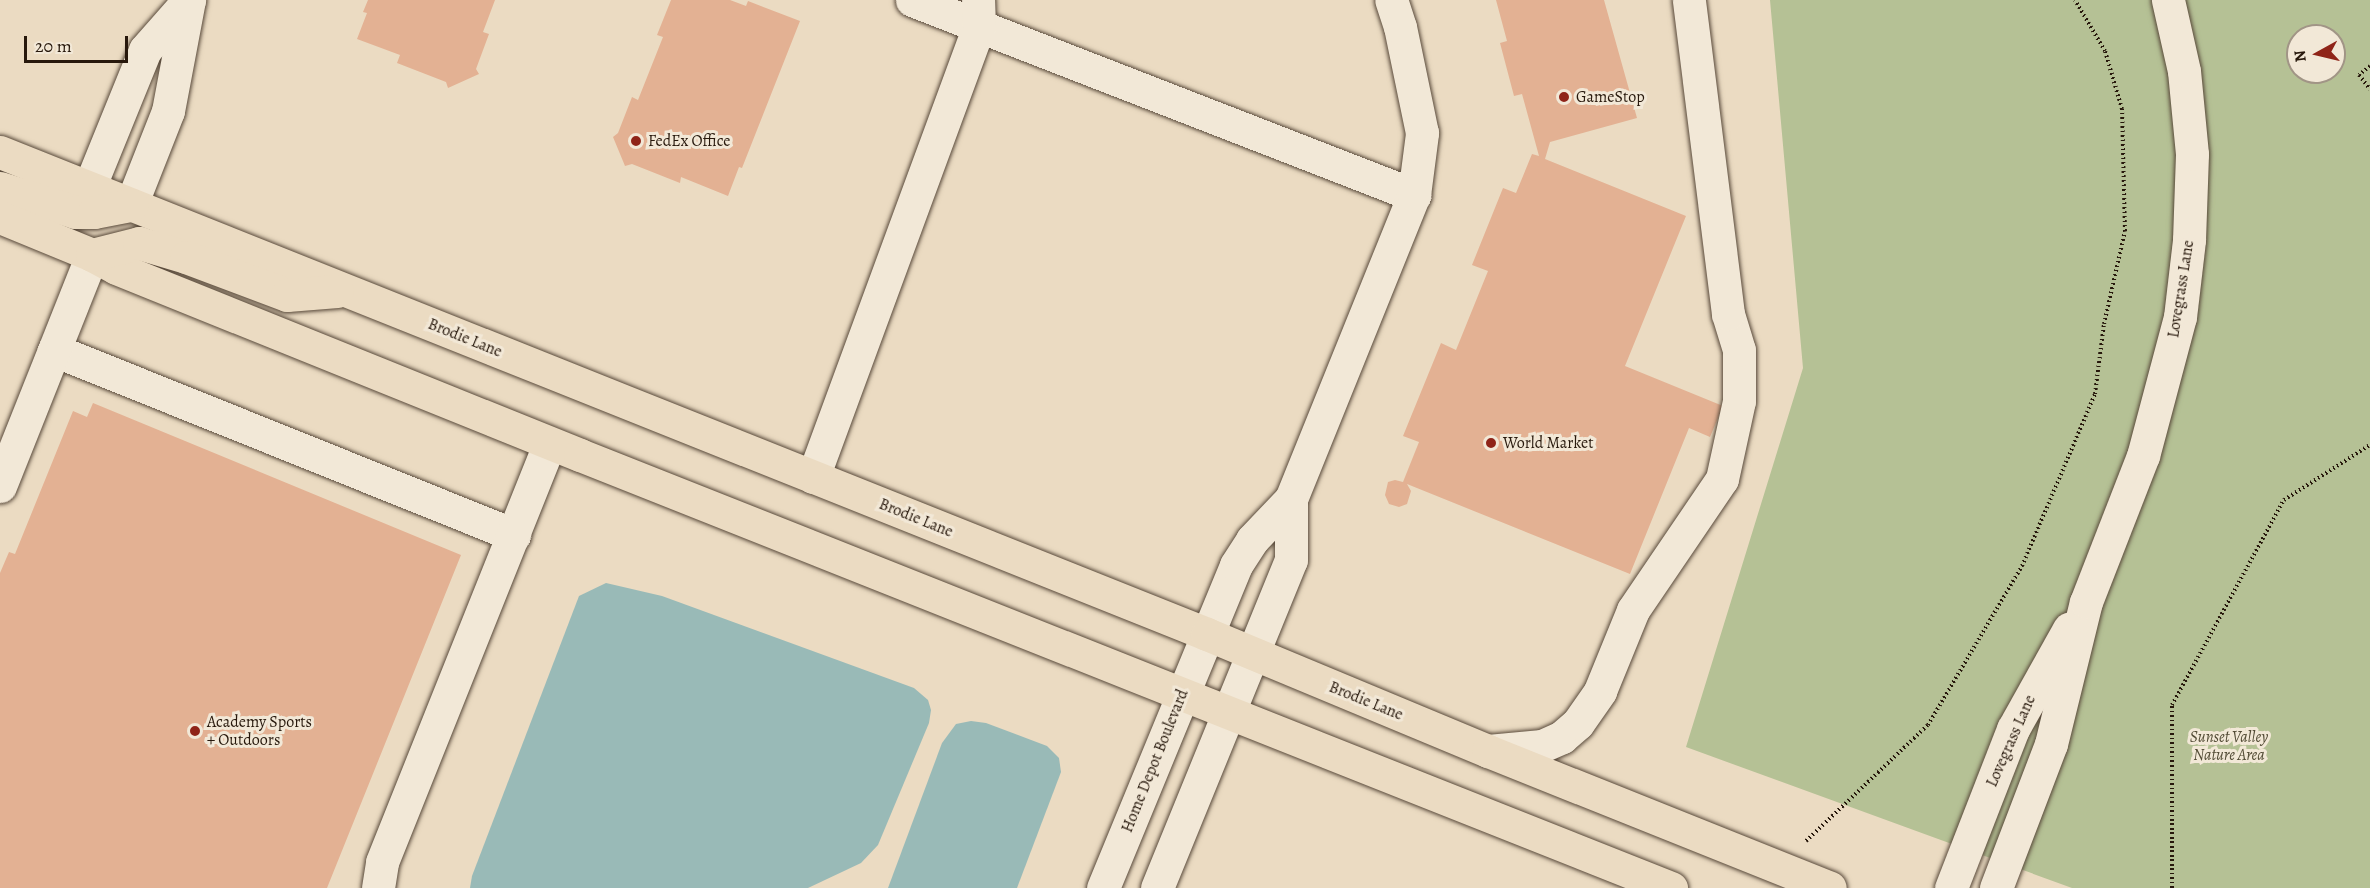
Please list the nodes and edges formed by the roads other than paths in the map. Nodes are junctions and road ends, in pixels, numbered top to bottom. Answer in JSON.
{"nodes":[{"id":1,"x":189,"y":0,"type":"edge"},
{"id":2,"x":912,"y":0,"type":"edge"},
{"id":3,"x":1391,"y":0,"type":"edge"},
{"id":4,"x":1689,"y":0,"type":"edge"},
{"id":5,"x":2168,"y":0,"type":"edge"},
{"id":6,"x":978,"y":13,"type":"edge"},
{"id":7,"x":0,"y":152,"type":"edge"},
{"id":8,"x":0,"y":188,"type":"edge"},
{"id":9,"x":89,"y":188,"type":"junction"},
{"id":10,"x":1414,"y":195,"type":"junction"},
{"id":11,"x":131,"y":205,"type":"junction"},
{"id":12,"x":0,"y":217,"type":"edge"},
{"id":13,"x":92,"y":255,"type":"junction"},
{"id":14,"x":347,"y":291,"type":"junction"},
{"id":15,"x":54,"y":350,"type":"junction"},
{"id":16,"x":550,"y":443,"type":"junction"},
{"id":17,"x":813,"y":477,"type":"junction"},
{"id":18,"x":0,"y":486,"type":"edge"},
{"id":19,"x":1291,"y":499,"type":"junction"},
{"id":20,"x":514,"y":535,"type":"junction"},
{"id":21,"x":2086,"y":602,"type":"junction"},
{"id":22,"x":1207,"y":634,"type":"junction"},
{"id":23,"x":1252,"y":654,"type":"junction"},
{"id":24,"x":1182,"y":694,"type":"junction"},
{"id":25,"x":1228,"y":712,"type":"junction"},
{"id":26,"x":1488,"y":752,"type":"junction"},
{"id":27,"x":378,"y":888,"type":"edge"},
{"id":28,"x":1103,"y":888,"type":"edge"},
{"id":29,"x":1157,"y":888,"type":"edge"},
{"id":30,"x":1671,"y":888,"type":"edge"},
{"id":31,"x":1830,"y":888,"type":"edge"},
{"id":32,"x":1950,"y":888,"type":"edge"},
{"id":33,"x":1996,"y":888,"type":"edge"}],
"edges":[{"from":1,"to":9,"type":"street"},
{"from":1,"to":11,"type":"street"},
{"from":2,"to":6,"type":"street"},
{"from":3,"to":10,"type":"street"},
{"from":4,"to":26,"type":"street"},
{"from":5,"to":21,"type":"street","name":"Lovegrass Lane"},
{"from":6,"to":10,"type":"street"},
{"from":6,"to":17,"type":"street"},
{"from":7,"to":9,"type":"main road","name":"Brodie Lane"},
{"from":8,"to":11,"type":"main road"},
{"from":9,"to":11,"type":"main road","name":"Brodie Lane"},
{"from":10,"to":19,"type":"street"},
{"from":11,"to":14,"type":"main road","name":"Brodie Lane"},
{"from":12,"to":13,"type":"main road"},
{"from":13,"to":14,"type":"main road"},
{"from":13,"to":15,"type":"street"},
{"from":13,"to":16,"type":"main road"},
{"from":14,"to":17,"type":"main road","name":"Brodie Lane"},
{"from":15,"to":18,"type":"street"},
{"from":15,"to":20,"type":"street"},
{"from":16,"to":20,"type":"street"},
{"from":16,"to":24,"type":"main road"},
{"from":17,"to":22,"type":"main road","name":"Brodie Lane"},
{"from":19,"to":22,"type":"street","name":"Home Depot Boulevard"},
{"from":19,"to":23,"type":"street"},
{"from":20,"to":27,"type":"street"},
{"from":21,"to":32,"type":"street","name":"Lovegrass Lane"},
{"from":21,"to":33,"type":"street","name":"Lovegrass Lane"},
{"from":22,"to":23,"type":"main road","name":"Brodie Lane"},
{"from":22,"to":24,"type":"street","name":"Home Depot Boulevard"},
{"from":23,"to":25,"type":"street"},
{"from":23,"to":26,"type":"main road","name":"Brodie Lane"},
{"from":24,"to":25,"type":"main road"},
{"from":24,"to":28,"type":"street","name":"Home Depot Boulevard"},
{"from":25,"to":29,"type":"street"},
{"from":25,"to":30,"type":"main road"},
{"from":26,"to":31,"type":"main road","name":"Brodie Lane"}]}
